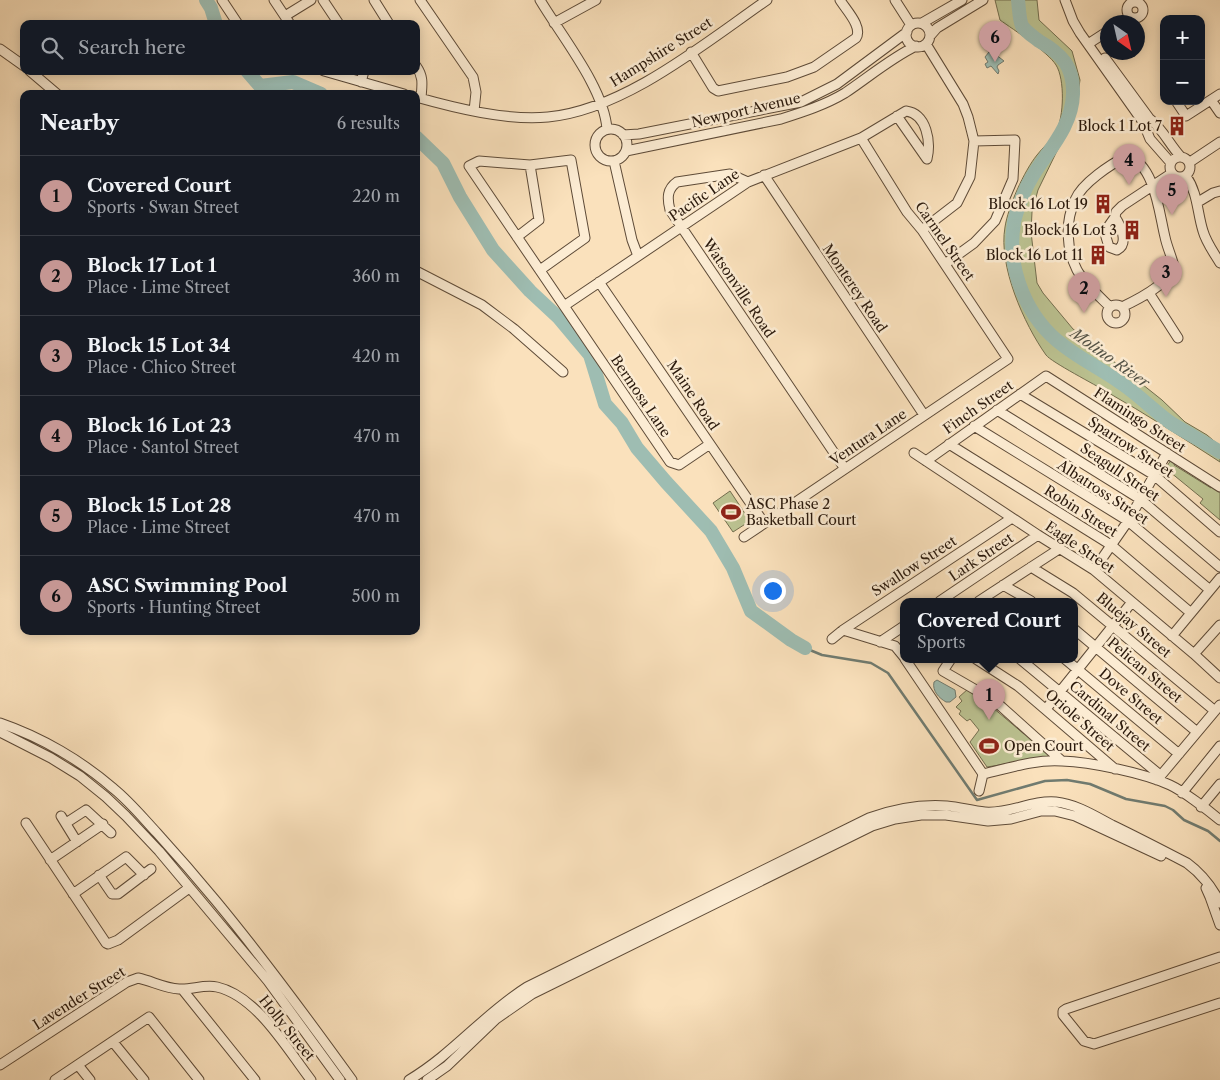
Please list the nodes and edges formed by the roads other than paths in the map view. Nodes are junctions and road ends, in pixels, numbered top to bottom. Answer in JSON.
{"nodes":[{"id":1,"x":222,"y":0,"type":"edge"},
{"id":2,"x":274,"y":0,"type":"edge"},
{"id":3,"x":310,"y":0,"type":"edge"},
{"id":4,"x":323,"y":0,"type":"edge"},
{"id":5,"x":374,"y":0,"type":"edge"},
{"id":6,"x":420,"y":0,"type":"edge"},
{"id":7,"x":540,"y":0,"type":"edge"},
{"id":8,"x":596,"y":0,"type":"edge"},
{"id":9,"x":767,"y":0,"type":"edge"},
{"id":10,"x":840,"y":0,"type":"edge"},
{"id":11,"x":895,"y":0,"type":"edge"},
{"id":12,"x":962,"y":0,"type":"edge"},
{"id":13,"x":983,"y":0,"type":"edge"},
{"id":14,"x":1065,"y":0,"type":"edge"},
{"id":15,"x":1072,"y":0,"type":"edge"},
{"id":16,"x":235,"y":20,"type":"edge"},
{"id":17,"x":287,"y":20,"type":"edge"},
{"id":18,"x":336,"y":20,"type":"edge"},
{"id":19,"x":386,"y":20,"type":"edge"},
{"id":20,"x":554,"y":23,"type":"junction"},
{"id":21,"x":922,"y":23,"type":"junction"},
{"id":22,"x":909,"y":28,"type":"junction"},
{"id":23,"x":1100,"y":36,"type":"edge"},
{"id":24,"x":924,"y":42,"type":"junction"},
{"id":25,"x":1090,"y":42,"type":"junction"},
{"id":26,"x":0,"y":49,"type":"edge"},
{"id":27,"x":691,"y":52,"type":"junction"},
{"id":28,"x":20,"y":63,"type":"edge"},
{"id":29,"x":420,"y":72,"type":"edge"},
{"id":30,"x":35,"y":75,"type":"edge"},
{"id":31,"x":337,"y":75,"type":"edge"},
{"id":32,"x":363,"y":75,"type":"edge"},
{"id":33,"x":361,"y":82,"type":"junction"},
{"id":34,"x":52,"y":90,"type":"edge"},
{"id":35,"x":390,"y":90,"type":"edge"},
{"id":36,"x":1125,"y":91,"type":"junction"},
{"id":37,"x":420,"y":94,"type":"edge"},
{"id":38,"x":1220,"y":94,"type":"edge"},
{"id":39,"x":420,"y":98,"type":"edge"},
{"id":40,"x":1211,"y":100,"type":"junction"},
{"id":41,"x":602,"y":103,"type":"junction"},
{"id":42,"x":1205,"y":104,"type":"edge"},
{"id":43,"x":1179,"y":105,"type":"edge"},
{"id":44,"x":1203,"y":105,"type":"edge"},
{"id":45,"x":474,"y":111,"type":"junction"},
{"id":46,"x":1220,"y":113,"type":"edge"},
{"id":47,"x":897,"y":116,"type":"junction"},
{"id":48,"x":607,"y":130,"type":"junction"},
{"id":49,"x":624,"y":135,"type":"junction"},
{"id":50,"x":861,"y":138,"type":"junction"},
{"id":51,"x":974,"y":141,"type":"junction"},
{"id":52,"x":1220,"y":142,"type":"edge"},
{"id":53,"x":626,"y":151,"type":"junction"},
{"id":54,"x":1181,"y":157,"type":"junction"},
{"id":55,"x":614,"y":161,"type":"junction"},
{"id":56,"x":1190,"y":162,"type":"junction"},
{"id":57,"x":530,"y":165,"type":"junction"},
{"id":58,"x":1171,"y":168,"type":"junction"},
{"id":59,"x":764,"y":175,"type":"junction"},
{"id":60,"x":1186,"y":176,"type":"junction"},
{"id":61,"x":748,"y":182,"type":"junction"},
{"id":62,"x":1153,"y":185,"type":"junction"},
{"id":63,"x":1220,"y":191,"type":"edge"},
{"id":64,"x":1198,"y":202,"type":"junction"},
{"id":65,"x":1116,"y":217,"type":"dead end"},
{"id":66,"x":682,"y":227,"type":"junction"},
{"id":67,"x":922,"y":230,"type":"junction"},
{"id":68,"x":517,"y":237,"type":"junction"},
{"id":69,"x":638,"y":256,"type":"junction"},
{"id":70,"x":1220,"y":262,"type":"edge"},
{"id":71,"x":945,"y":264,"type":"junction"},
{"id":72,"x":540,"y":270,"type":"junction"},
{"id":73,"x":420,"y":273,"type":"edge"},
{"id":74,"x":599,"y":282,"type":"junction"},
{"id":75,"x":1148,"y":293,"type":"junction"},
{"id":76,"x":564,"y":306,"type":"junction"},
{"id":77,"x":1110,"y":307,"type":"junction"},
{"id":78,"x":1122,"y":307,"type":"junction"},
{"id":79,"x":1178,"y":338,"type":"dead end"},
{"id":80,"x":1008,"y":359,"type":"joint"},
{"id":81,"x":563,"y":372,"type":"dead end"},
{"id":82,"x":1046,"y":376,"type":"joint"},
{"id":83,"x":1020,"y":394,"type":"junction"},
{"id":84,"x":997,"y":410,"type":"junction"},
{"id":85,"x":924,"y":415,"type":"junction"},
{"id":86,"x":974,"y":426,"type":"junction"},
{"id":87,"x":710,"y":444,"type":"junction"},
{"id":88,"x":949,"y":444,"type":"junction"},
{"id":89,"x":914,"y":453,"type":"dead end"},
{"id":90,"x":1167,"y":454,"type":"junction"},
{"id":91,"x":926,"y":461,"type":"junction"},
{"id":92,"x":845,"y":469,"type":"junction"},
{"id":93,"x":1154,"y":475,"type":"junction"},
{"id":94,"x":1220,"y":487,"type":"edge"},
{"id":95,"x":1140,"y":499,"type":"junction"},
{"id":96,"x":1012,"y":518,"type":"junction"},
{"id":97,"x":1128,"y":521,"type":"junction"},
{"id":98,"x":764,"y":523,"type":"junction"},
{"id":99,"x":1220,"y":532,"type":"edge"},
{"id":100,"x":1038,"y":535,"type":"junction"},
{"id":101,"x":744,"y":537,"type":"dead end"},
{"id":102,"x":1111,"y":545,"type":"junction"},
{"id":103,"x":1059,"y":548,"type":"junction"},
{"id":104,"x":1031,"y":567,"type":"junction"},
{"id":105,"x":1220,"y":567,"type":"edge"},
{"id":106,"x":1094,"y":570,"type":"junction"},
{"id":107,"x":1220,"y":578,"type":"edge"},
{"id":108,"x":1003,"y":585,"type":"junction"},
{"id":109,"x":1210,"y":590,"type":"junction"},
{"id":110,"x":944,"y":598,"type":"edge"},
{"id":111,"x":984,"y":598,"type":"edge"},
{"id":112,"x":1026,"y":598,"type":"edge"},
{"id":113,"x":1132,"y":602,"type":"junction"},
{"id":114,"x":1191,"y":613,"type":"junction"},
{"id":115,"x":1220,"y":625,"type":"edge"},
{"id":116,"x":1113,"y":626,"type":"junction"},
{"id":117,"x":900,"y":629,"type":"edge"},
{"id":118,"x":842,"y":630,"type":"junction"},
{"id":119,"x":1078,"y":632,"type":"edge"},
{"id":120,"x":1172,"y":636,"type":"junction"},
{"id":121,"x":832,"y":640,"type":"dead end"},
{"id":122,"x":880,"y":642,"type":"junction"},
{"id":123,"x":1096,"y":647,"type":"junction"},
{"id":124,"x":900,"y":651,"type":"edge"},
{"id":125,"x":1194,"y":654,"type":"junction"},
{"id":126,"x":909,"y":663,"type":"edge"},
{"id":127,"x":948,"y":663,"type":"edge"},
{"id":128,"x":983,"y":663,"type":"edge"},
{"id":129,"x":1025,"y":663,"type":"edge"},
{"id":130,"x":1070,"y":663,"type":"edge"},
{"id":131,"x":1220,"y":663,"type":"edge"},
{"id":132,"x":1078,"y":669,"type":"junction"},
{"id":133,"x":1213,"y":671,"type":"junction"},
{"id":134,"x":1220,"y":678,"type":"edge"},
{"id":135,"x":1060,"y":692,"type":"junction"},
{"id":136,"x":1218,"y":708,"type":"edge"},
{"id":137,"x":1046,"y":709,"type":"junction"},
{"id":138,"x":0,"y":723,"type":"edge"},
{"id":139,"x":0,"y":732,"type":"edge"},
{"id":140,"x":1197,"y":732,"type":"junction"},
{"id":141,"x":1220,"y":746,"type":"edge"},
{"id":142,"x":1179,"y":754,"type":"junction"},
{"id":143,"x":1062,"y":760,"type":"junction"},
{"id":144,"x":85,"y":767,"type":"junction"},
{"id":145,"x":1116,"y":769,"type":"junction"},
{"id":146,"x":983,"y":774,"type":"junction"},
{"id":147,"x":80,"y":776,"type":"junction"},
{"id":148,"x":1159,"y":778,"type":"junction"},
{"id":149,"x":1220,"y":784,"type":"edge"},
{"id":150,"x":979,"y":791,"type":"dead end"},
{"id":151,"x":1182,"y":793,"type":"junction"},
{"id":152,"x":1201,"y":807,"type":"junction"},
{"id":153,"x":1220,"y":820,"type":"edge"},
{"id":154,"x":26,"y":823,"type":"dead end"},
{"id":155,"x":104,"y":824,"type":"junction"},
{"id":156,"x":111,"y":833,"type":"dead end"},
{"id":157,"x":77,"y":842,"type":"junction"},
{"id":158,"x":50,"y":860,"type":"junction"},
{"id":159,"x":99,"y":875,"type":"junction"},
{"id":160,"x":190,"y":888,"type":"junction"},
{"id":161,"x":73,"y":894,"type":"junction"},
{"id":162,"x":1220,"y":904,"type":"edge"},
{"id":163,"x":1220,"y":925,"type":"edge"},
{"id":164,"x":1220,"y":957,"type":"edge"},
{"id":165,"x":182,"y":989,"type":"junction"},
{"id":166,"x":1220,"y":1003,"type":"edge"},
{"id":167,"x":113,"y":1042,"type":"junction"},
{"id":168,"x":0,"y":1065,"type":"edge"},
{"id":169,"x":78,"y":1065,"type":"junction"},
{"id":170,"x":55,"y":1080,"type":"edge"},
{"id":171,"x":90,"y":1080,"type":"edge"},
{"id":172,"x":144,"y":1080,"type":"edge"},
{"id":173,"x":199,"y":1080,"type":"edge"},
{"id":174,"x":255,"y":1080,"type":"edge"},
{"id":175,"x":311,"y":1080,"type":"edge"},
{"id":176,"x":340,"y":1080,"type":"edge"},
{"id":177,"x":352,"y":1080,"type":"edge"},
{"id":178,"x":409,"y":1080,"type":"edge"},
{"id":179,"x":427,"y":1080,"type":"edge"}],
"edges":[{"from":1,"to":16,"type":"street"},
{"from":2,"to":17,"type":"street"},
{"from":3,"to":17,"type":"street"},
{"from":4,"to":18,"type":"street"},
{"from":5,"to":19,"type":"street"},
{"from":6,"to":45,"type":"street"},
{"from":7,"to":20,"type":"street"},
{"from":8,"to":20,"type":"street"},
{"from":9,"to":27,"type":"street","name":"Hampshire Street"},
{"from":10,"to":27,"type":"street"},
{"from":11,"to":22,"type":"street"},
{"from":12,"to":21,"type":"street"},
{"from":13,"to":24,"type":"street","name":"Newport Avenue"},
{"from":14,"to":25,"type":"street"},
{"from":15,"to":25,"type":"street"},
{"from":20,"to":41,"type":"street"},
{"from":21,"to":22,"type":"street"},
{"from":21,"to":24,"type":"street"},
{"from":22,"to":24,"type":"street"},
{"from":22,"to":49,"type":"street","name":"Newport Avenue"},
{"from":23,"to":25,"type":"street"},
{"from":24,"to":51,"type":"street"},
{"from":24,"to":53,"type":"street","name":"Newport Avenue"},
{"from":25,"to":36,"type":"street"},
{"from":26,"to":28,"type":"street"},
{"from":27,"to":41,"type":"street","name":"Hampshire Street"},
{"from":29,"to":37,"type":"street"},
{"from":30,"to":34,"type":"street"},
{"from":31,"to":33,"type":"street"},
{"from":32,"to":33,"type":"street"},
{"from":33,"to":35,"type":"street"},
{"from":36,"to":54,"type":"street"},
{"from":36,"to":58,"type":"street"},
{"from":38,"to":40,"type":"street"},
{"from":39,"to":45,"type":"street","name":"Hampshire Street"},
{"from":40,"to":42,"type":"street"},
{"from":40,"to":46,"type":"street"},
{"from":41,"to":45,"type":"street","name":"Hampshire Street"},
{"from":41,"to":48,"type":"street"},
{"from":43,"to":44,"type":"street"},
{"from":47,"to":47,"type":"street"},
{"from":47,"to":50,"type":"street","name":"Pacific Lane"},
{"from":48,"to":49,"type":"street"},
{"from":48,"to":55,"type":"street"},
{"from":49,"to":53,"type":"street"},
{"from":50,"to":59,"type":"street","name":"Pacific Lane"},
{"from":50,"to":67,"type":"street","name":"Carmel Street"},
{"from":51,"to":67,"type":"street"},
{"from":51,"to":71,"type":"street"},
{"from":52,"to":56,"type":"street"},
{"from":53,"to":55,"type":"street"},
{"from":54,"to":56,"type":"street"},
{"from":54,"to":58,"type":"street"},
{"from":55,"to":69,"type":"street"},
{"from":56,"to":60,"type":"street"},
{"from":57,"to":68,"type":"street"},
{"from":57,"to":68,"type":"street"},
{"from":57,"to":72,"type":"street"},
{"from":58,"to":60,"type":"street"},
{"from":58,"to":62,"type":"street"},
{"from":59,"to":61,"type":"street","name":"Pacific Lane"},
{"from":59,"to":85,"type":"street","name":"Monterey Road"},
{"from":60,"to":64,"type":"street"},
{"from":61,"to":66,"type":"street","name":"Pacific Lane"},
{"from":61,"to":66,"type":"street","name":"Watsonville Road"},
{"from":62,"to":65,"type":"street"},
{"from":62,"to":75,"type":"street"},
{"from":62,"to":77,"type":"street"},
{"from":63,"to":64,"type":"street"},
{"from":64,"to":70,"type":"street"},
{"from":66,"to":69,"type":"street","name":"Pacific Lane"},
{"from":66,"to":92,"type":"street","name":"Watsonville Road"},
{"from":67,"to":71,"type":"street","name":"Carmel Street"},
{"from":68,"to":72,"type":"street"},
{"from":69,"to":74,"type":"street","name":"Pacific Lane"},
{"from":71,"to":80,"type":"street","name":"Carmel Street"},
{"from":72,"to":76,"type":"street"},
{"from":73,"to":81,"type":"street"},
{"from":74,"to":76,"type":"street","name":"Pacific Lane"},
{"from":74,"to":87,"type":"street","name":"Maine Road"},
{"from":75,"to":78,"type":"street"},
{"from":75,"to":79,"type":"street"},
{"from":76,"to":87,"type":"street","name":"Bermosa Lane"},
{"from":77,"to":78,"type":"street"},
{"from":77,"to":78,"type":"street"},
{"from":80,"to":85,"type":"street","name":"Ventura Lane"},
{"from":82,"to":83,"type":"street","name":"Finch Street"},
{"from":82,"to":90,"type":"street","name":"Flamingo Street"},
{"from":83,"to":84,"type":"street","name":"Finch Street"},
{"from":83,"to":93,"type":"street","name":"Sparrow Street"},
{"from":84,"to":86,"type":"street","name":"Finch Street"},
{"from":84,"to":95,"type":"street","name":"Seagull Street"},
{"from":85,"to":92,"type":"street","name":"Ventura Lane"},
{"from":86,"to":88,"type":"street","name":"Finch Street"},
{"from":86,"to":97,"type":"street","name":"Albatross Street"},
{"from":87,"to":98,"type":"street","name":"Maine Road"},
{"from":88,"to":91,"type":"street","name":"Finch Street"},
{"from":88,"to":102,"type":"street","name":"Robin Street"},
{"from":89,"to":91,"type":"street","name":"Eagle Street"},
{"from":90,"to":93,"type":"street"},
{"from":90,"to":94,"type":"street","name":"Flamingo Street"},
{"from":91,"to":96,"type":"street","name":"Eagle Street"},
{"from":92,"to":98,"type":"street","name":"Ventura Lane"},
{"from":93,"to":95,"type":"street"},
{"from":93,"to":99,"type":"street","name":"Sparrow Street"},
{"from":95,"to":97,"type":"street"},
{"from":95,"to":105,"type":"street","name":"Seagull Street"},
{"from":96,"to":100,"type":"street","name":"Eagle Street"},
{"from":96,"to":118,"type":"street","name":"Swallow Street"},
{"from":97,"to":102,"type":"street"},
{"from":97,"to":109,"type":"street","name":"Albatross Street"},
{"from":98,"to":101,"type":"street","name":"Ventura Lane"},
{"from":100,"to":103,"type":"street","name":"Eagle Street"},
{"from":100,"to":110,"type":"street","name":"Lark Street"},
{"from":102,"to":106,"type":"street"},
{"from":102,"to":114,"type":"street","name":"Robin Street"},
{"from":103,"to":104,"type":"street"},
{"from":103,"to":106,"type":"street","name":"Eagle Street"},
{"from":104,"to":108,"type":"street"},
{"from":104,"to":116,"type":"street","name":"Bluejay Street"},
{"from":106,"to":113,"type":"street","name":"Eagle Street"},
{"from":107,"to":109,"type":"street"},
{"from":108,"to":111,"type":"street"},
{"from":108,"to":112,"type":"street"},
{"from":109,"to":114,"type":"street"},
{"from":113,"to":116,"type":"street"},
{"from":113,"to":120,"type":"street","name":"Eagle Street"},
{"from":114,"to":120,"type":"street"},
{"from":115,"to":125,"type":"street"},
{"from":116,"to":123,"type":"street"},
{"from":116,"to":136,"type":"street","name":"Bluejay Street"},
{"from":117,"to":122,"type":"street"},
{"from":118,"to":121,"type":"street","name":"Swallow Street"},
{"from":118,"to":122,"type":"street"},
{"from":119,"to":123,"type":"street","name":"Pelican Street"},
{"from":120,"to":125,"type":"street","name":"Eagle Street"},
{"from":122,"to":124,"type":"street"},
{"from":123,"to":132,"type":"street"},
{"from":123,"to":140,"type":"street","name":"Pelican Street"},
{"from":125,"to":133,"type":"street","name":"Eagle Street"},
{"from":126,"to":146,"type":"street"},
{"from":127,"to":143,"type":"street"},
{"from":128,"to":137,"type":"street","name":"Oriole Street"},
{"from":129,"to":135,"type":"street","name":"Cardinal Street"},
{"from":130,"to":132,"type":"street","name":"Dove Street"},
{"from":131,"to":133,"type":"street"},
{"from":132,"to":135,"type":"street"},
{"from":132,"to":142,"type":"street","name":"Dove Street"},
{"from":133,"to":134,"type":"street","name":"Eagle Street"},
{"from":135,"to":137,"type":"street"},
{"from":135,"to":148,"type":"street","name":"Cardinal Street"},
{"from":136,"to":140,"type":"street"},
{"from":137,"to":145,"type":"street","name":"Oriole Street"},
{"from":138,"to":144,"type":"street"},
{"from":139,"to":147,"type":"street"},
{"from":140,"to":142,"type":"street"},
{"from":141,"to":151,"type":"street"},
{"from":142,"to":148,"type":"street"},
{"from":143,"to":145,"type":"street"},
{"from":143,"to":146,"type":"street"},
{"from":144,"to":147,"type":"street"},
{"from":144,"to":177,"type":"street"},
{"from":145,"to":148,"type":"street"},
{"from":146,"to":150,"type":"street"},
{"from":147,"to":160,"type":"street"},
{"from":148,"to":151,"type":"street"},
{"from":149,"to":152,"type":"street"},
{"from":151,"to":152,"type":"street"},
{"from":152,"to":153,"type":"street"},
{"from":154,"to":158,"type":"street"},
{"from":155,"to":156,"type":"street"},
{"from":155,"to":157,"type":"street"},
{"from":155,"to":157,"type":"street"},
{"from":157,"to":158,"type":"street"},
{"from":158,"to":161,"type":"street"},
{"from":159,"to":159,"type":"street"},
{"from":159,"to":161,"type":"street"},
{"from":160,"to":161,"type":"street"},
{"from":160,"to":176,"type":"street"},
{"from":162,"to":178,"type":"street"},
{"from":163,"to":179,"type":"street"},
{"from":164,"to":166,"type":"street"},
{"from":165,"to":168,"type":"street","name":"Lavender Street"},
{"from":165,"to":174,"type":"street"},
{"from":165,"to":175,"type":"street","name":"Holly Street"},
{"from":167,"to":169,"type":"street"},
{"from":167,"to":172,"type":"street"},
{"from":167,"to":173,"type":"street"},
{"from":169,"to":170,"type":"street"},
{"from":169,"to":171,"type":"street"}]}
